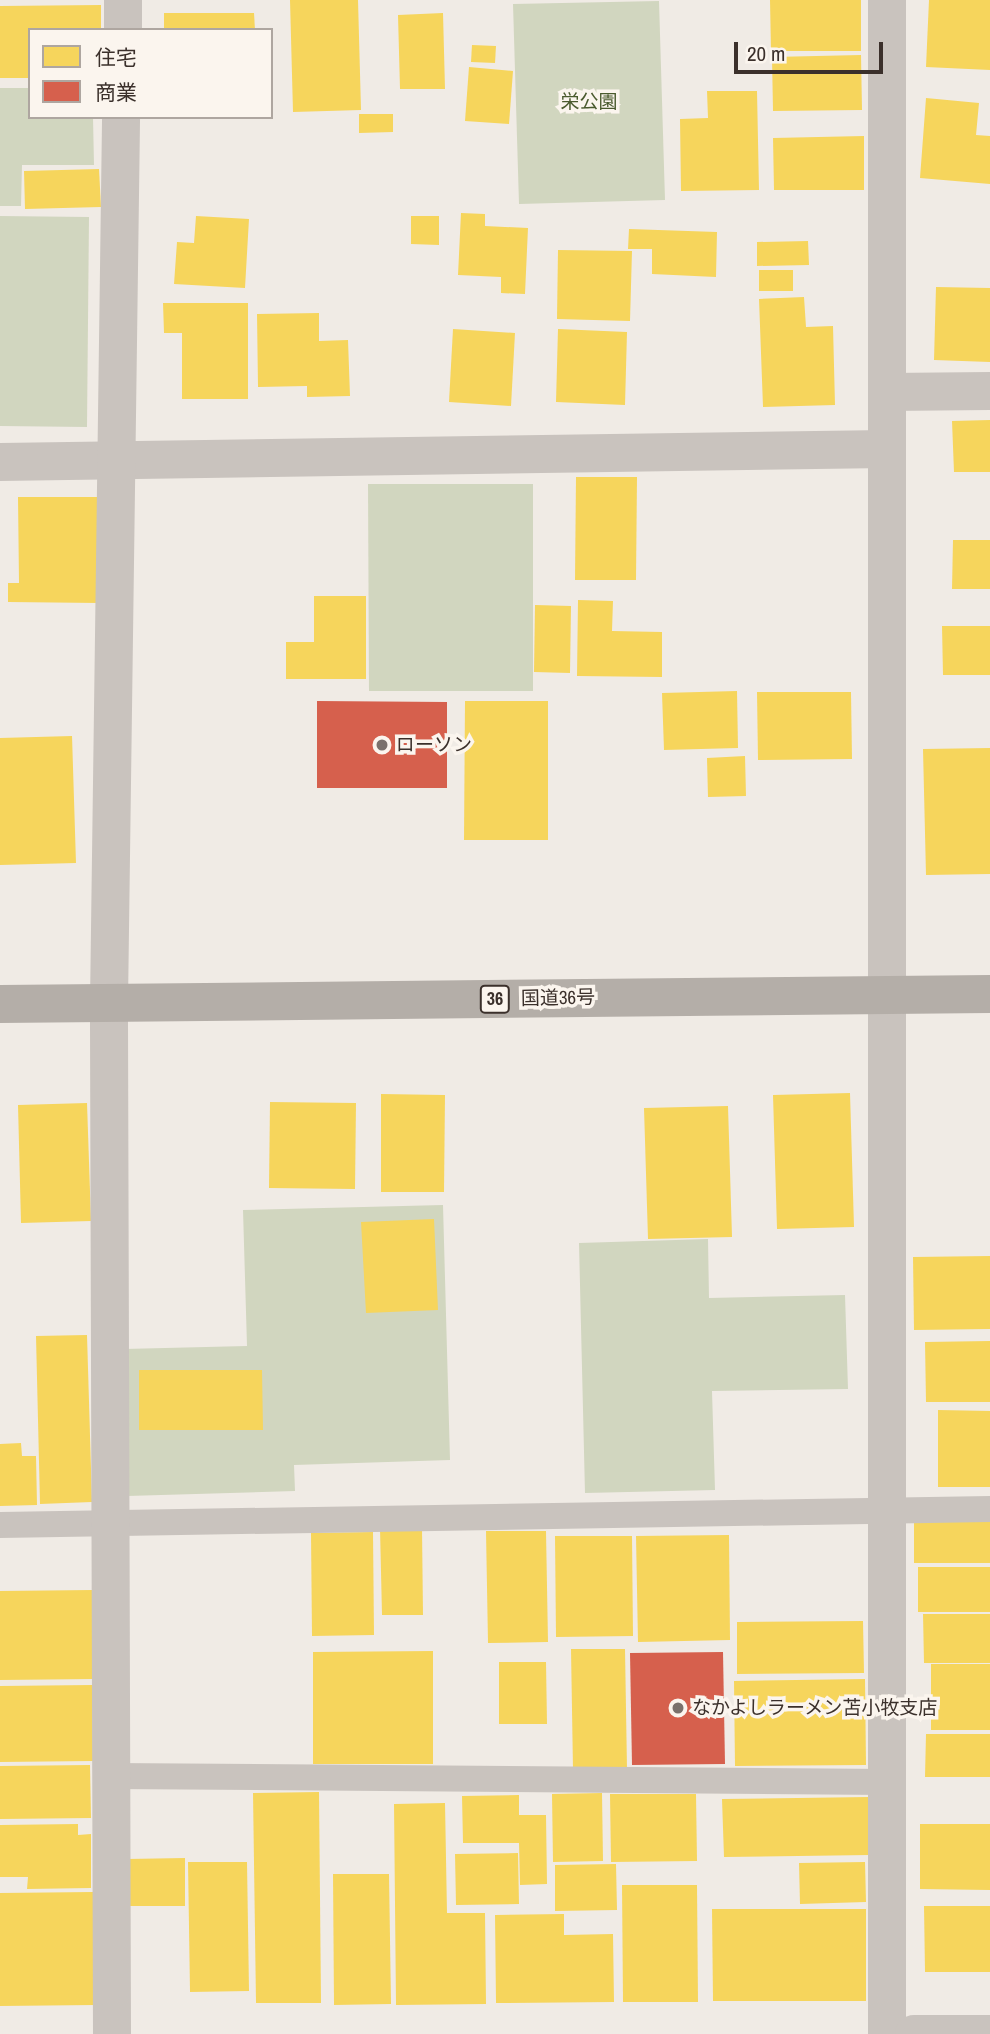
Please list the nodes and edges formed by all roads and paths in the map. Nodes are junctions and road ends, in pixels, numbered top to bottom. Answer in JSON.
{"nodes":[{"id":1,"x":123,"y":0,"type":"edge"},
{"id":2,"x":887,"y":0,"type":"edge"},
{"id":3,"x":123,"y":28,"type":"edge"},
{"id":4,"x":121,"y":119,"type":"edge"},
{"id":5,"x":990,"y":391,"type":"edge"},
{"id":6,"x":887,"y":392,"type":"junction"},
{"id":7,"x":887,"y":449,"type":"junction"},
{"id":8,"x":117,"y":461,"type":"junction"},
{"id":9,"x":0,"y":463,"type":"edge"},
{"id":10,"x":990,"y":994,"type":"edge"},
{"id":11,"x":887,"y":995,"type":"junction"},
{"id":12,"x":109,"y":1003,"type":"junction"},
{"id":13,"x":0,"y":1004,"type":"edge"},
{"id":14,"x":990,"y":1509,"type":"edge"},
{"id":15,"x":887,"y":1511,"type":"junction"},
{"id":16,"x":110,"y":1523,"type":"junction"},
{"id":17,"x":0,"y":1525,"type":"edge"},
{"id":18,"x":111,"y":1776,"type":"junction"},
{"id":19,"x":887,"y":1783,"type":"junction"},
{"id":20,"x":112,"y":2034,"type":"edge"},
{"id":21,"x":887,"y":2034,"type":"edge"},
{"id":22,"x":914,"y":2034,"type":"edge"},
{"id":23,"x":990,"y":2034,"type":"edge"}],
"edges":[{"from":1,"to":3,"type":"street"},
{"from":2,"to":6,"type":"street"},
{"from":4,"to":8,"type":"street"},
{"from":5,"to":6,"type":"street"},
{"from":6,"to":7,"type":"street"},
{"from":7,"to":8,"type":"street"},
{"from":7,"to":11,"type":"street"},
{"from":8,"to":9,"type":"street"},
{"from":8,"to":12,"type":"street"},
{"from":10,"to":11,"type":"highway","name":"国道36号","number":"36"},
{"from":11,"to":12,"type":"highway","name":"国道36号","number":"36"},
{"from":11,"to":15,"type":"street"},
{"from":12,"to":13,"type":"highway","name":"国道36号","number":"36"},
{"from":12,"to":16,"type":"street"},
{"from":14,"to":15,"type":"lane"},
{"from":15,"to":16,"type":"lane"},
{"from":15,"to":19,"type":"street"},
{"from":16,"to":17,"type":"lane"},
{"from":16,"to":18,"type":"street"},
{"from":18,"to":19,"type":"lane"},
{"from":18,"to":20,"type":"street"},
{"from":19,"to":21,"type":"street"},
{"from":22,"to":23,"type":"street"}]}
